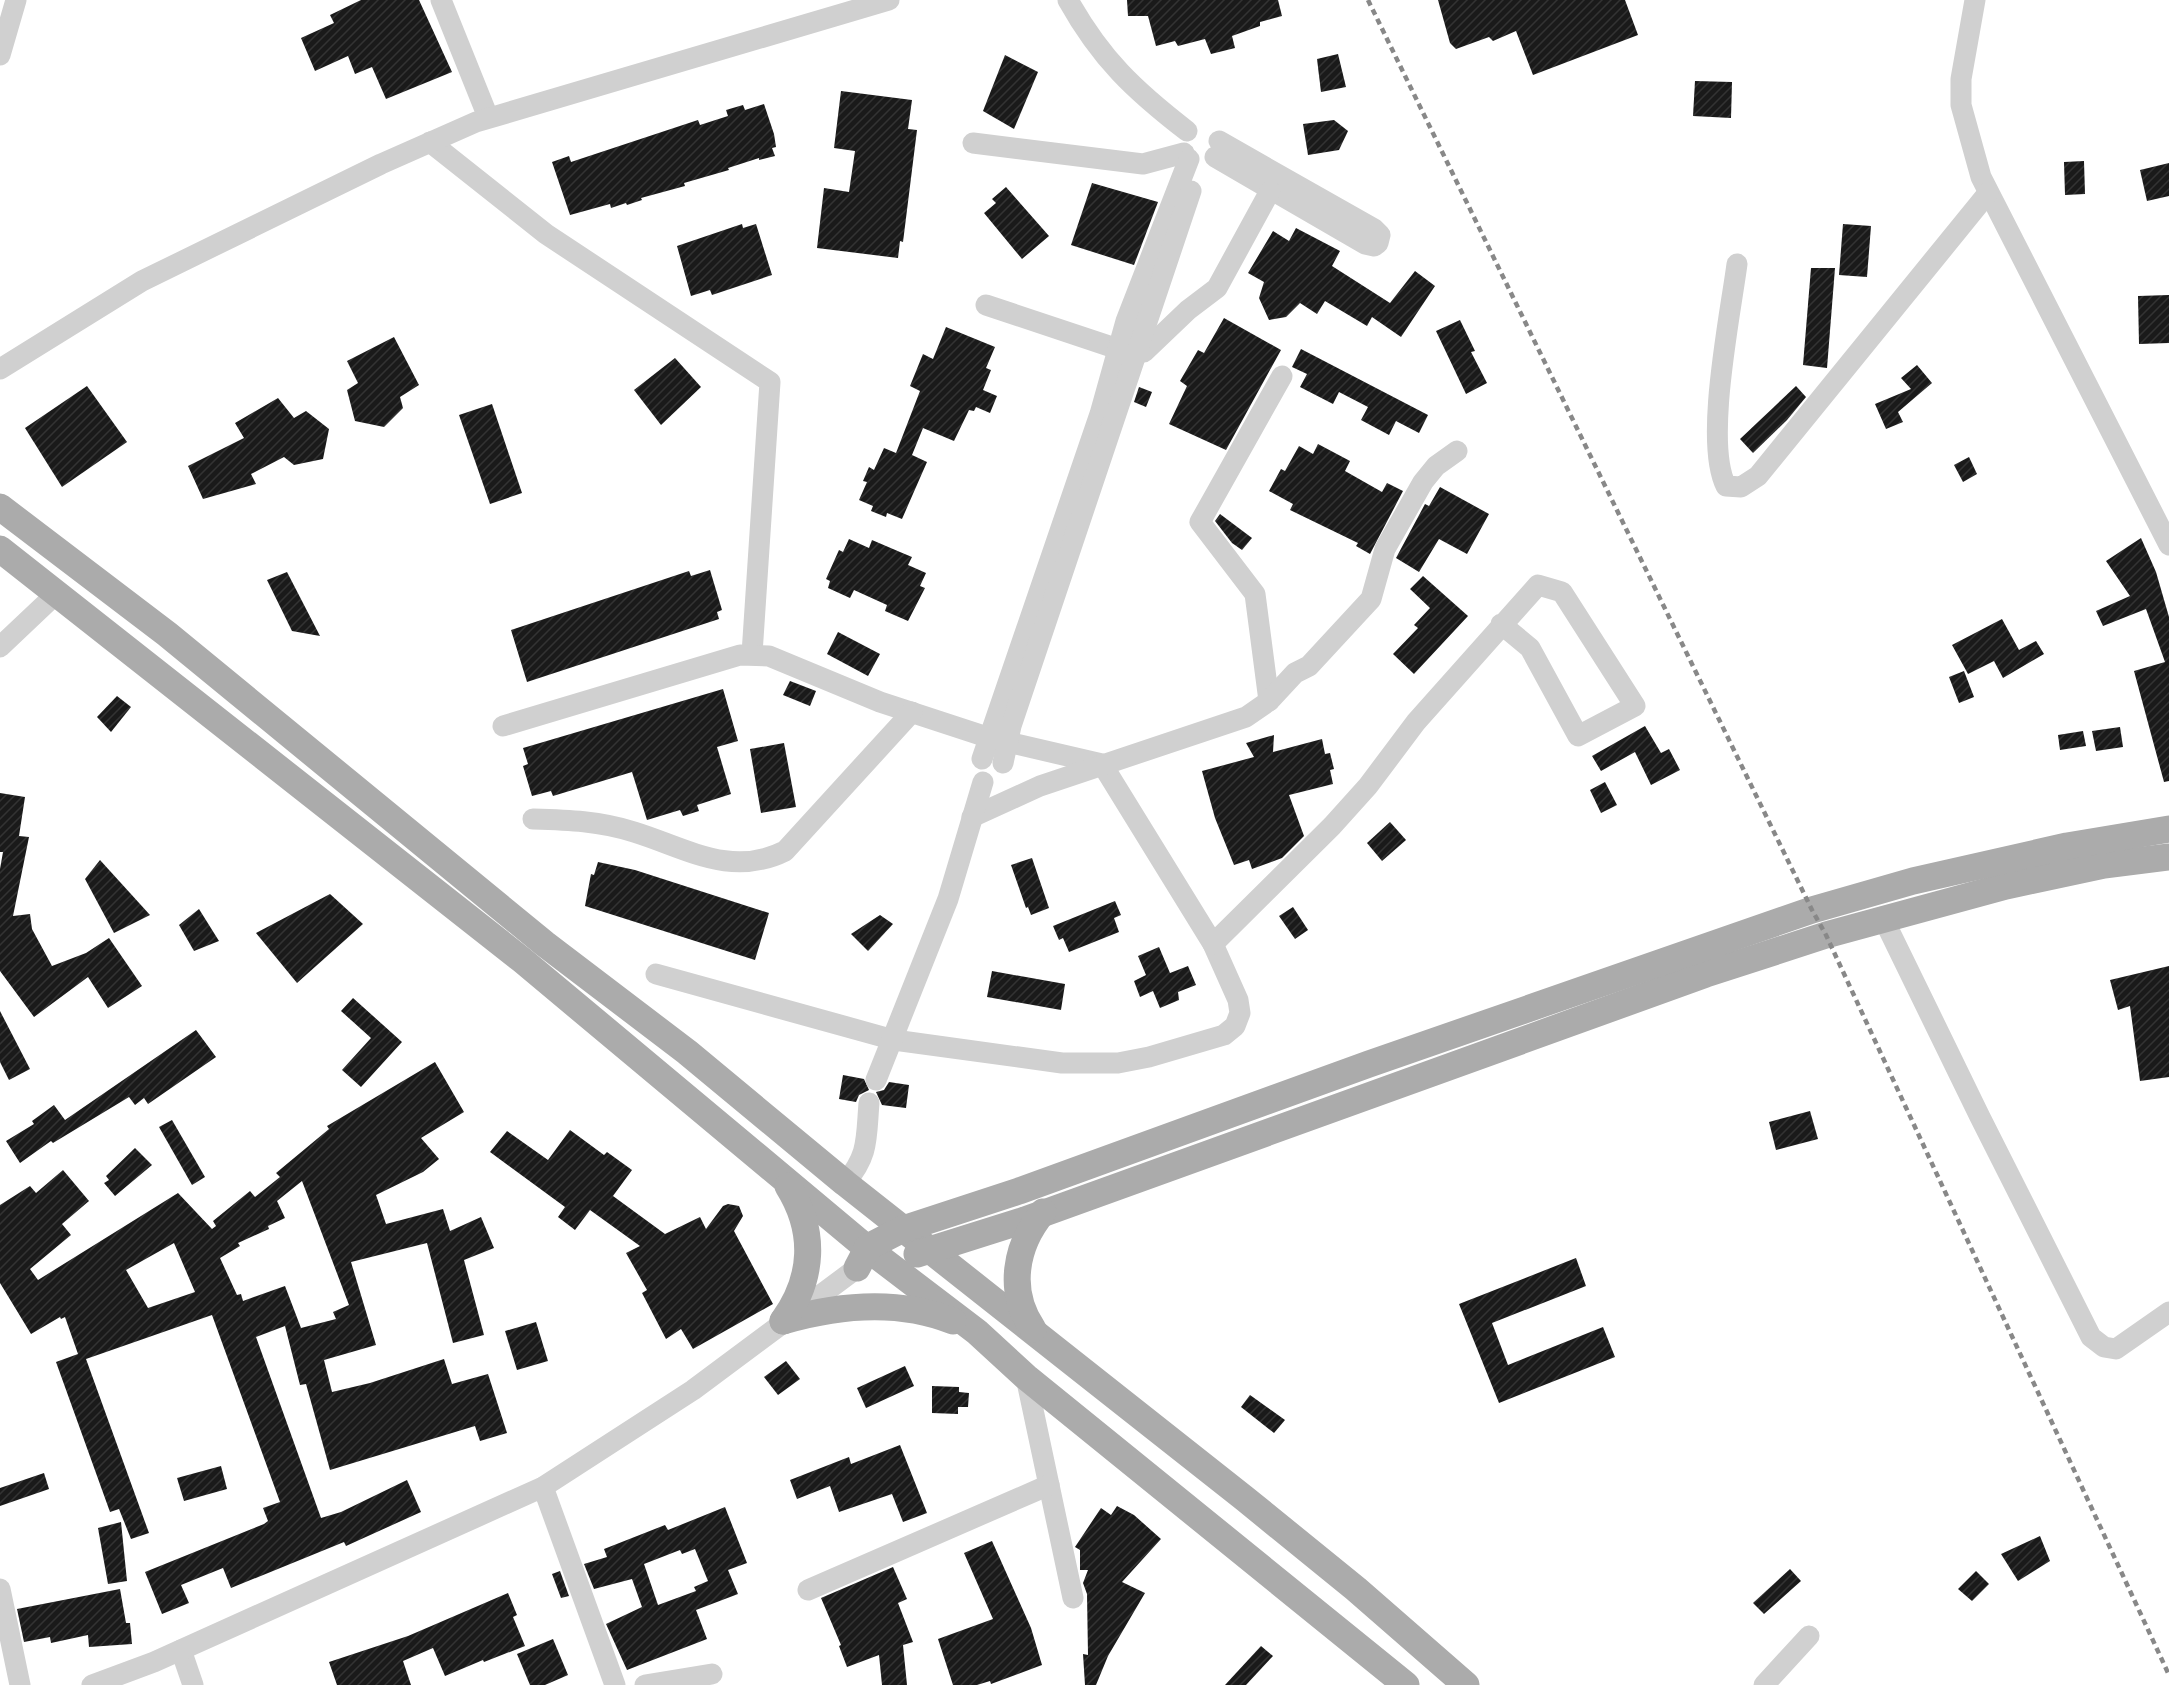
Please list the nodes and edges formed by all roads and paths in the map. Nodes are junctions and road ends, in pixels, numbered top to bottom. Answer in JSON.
{"nodes":[{"id":1,"x":16,"y":0,"type":"edge"},
{"id":2,"x":441,"y":0,"type":"edge"},
{"id":3,"x":889,"y":0,"type":"edge"},
{"id":4,"x":1068,"y":0,"type":"edge"},
{"id":5,"x":1975,"y":0,"type":"edge"},
{"id":6,"x":0,"y":55,"type":"edge"},
{"id":7,"x":489,"y":117,"type":"junction"},
{"id":8,"x":1187,"y":131,"type":"junction"},
{"id":9,"x":430,"y":142,"type":"junction"},
{"id":10,"x":973,"y":143,"type":"dead end"},
{"id":11,"x":1201,"y":154,"type":"junction"},
{"id":12,"x":1270,"y":191,"type":"junction"},
{"id":13,"x":1988,"y":193,"type":"junction"},
{"id":14,"x":1737,"y":264,"type":"dead end"},
{"id":15,"x":986,"y":305,"type":"dead end"},
{"id":16,"x":1127,"y":350,"type":"junction"},
{"id":17,"x":0,"y":369,"type":"edge"},
{"id":18,"x":1282,"y":376,"type":"dead end"},
{"id":19,"x":1457,"y":451,"type":"dead end"},
{"id":20,"x":0,"y":507,"type":"edge"},
{"id":21,"x":2169,"y":545,"type":"edge"},
{"id":22,"x":0,"y":549,"type":"edge"},
{"id":23,"x":57,"y":593,"type":"junction"},
{"id":24,"x":1501,"y":624,"type":"junction"},
{"id":25,"x":0,"y":646,"type":"edge"},
{"id":26,"x":752,"y":654,"type":"junction"},
{"id":27,"x":1269,"y":701,"type":"junction"},
{"id":28,"x":912,"y":712,"type":"junction"},
{"id":29,"x":503,"y":726,"type":"dead end"},
{"id":30,"x":998,"y":740,"type":"junction"},
{"id":31,"x":1102,"y":764,"type":"junction"},
{"id":32,"x":972,"y":817,"type":"junction"},
{"id":33,"x":533,"y":819,"type":"dead end"},
{"id":34,"x":2169,"y":829,"type":"edge"},
{"id":35,"x":2169,"y":857,"type":"edge"},
{"id":36,"x":1883,"y":918,"type":"junction"},
{"id":37,"x":1213,"y":945,"type":"junction"},
{"id":38,"x":656,"y":974,"type":"dead end"},
{"id":39,"x":894,"y":1040,"type":"junction"},
{"id":40,"x":876,"y":1080,"type":"dead end"},
{"id":41,"x":869,"y":1104,"type":"dead end"},
{"id":42,"x":776,"y":1172,"type":"junction"},
{"id":43,"x":845,"y":1183,"type":"junction"},
{"id":44,"x":1043,"y":1212,"type":"junction"},
{"id":45,"x":903,"y":1229,"type":"junction"},
{"id":46,"x":929,"y":1250,"type":"junction"},
{"id":47,"x":871,"y":1259,"type":"junction"},
{"id":48,"x":2169,"y":1312,"type":"edge"},
{"id":49,"x":783,"y":1321,"type":"junction"},
{"id":50,"x":977,"y":1332,"type":"junction"},
{"id":51,"x":1037,"y":1335,"type":"junction"},
{"id":52,"x":1026,"y":1377,"type":"junction"},
{"id":53,"x":1049,"y":1485,"type":"junction"},
{"id":54,"x":543,"y":1486,"type":"junction"},
{"id":55,"x":0,"y":1589,"type":"edge"},
{"id":56,"x":808,"y":1590,"type":"dead end"},
{"id":57,"x":1073,"y":1598,"type":"dead end"},
{"id":58,"x":1809,"y":1636,"type":"dead end"},
{"id":59,"x":181,"y":1650,"type":"junction"},
{"id":60,"x":712,"y":1674,"type":"dead end"},
{"id":61,"x":20,"y":1685,"type":"edge"},
{"id":62,"x":92,"y":1685,"type":"edge"},
{"id":63,"x":194,"y":1685,"type":"edge"},
{"id":64,"x":615,"y":1685,"type":"edge"},
{"id":65,"x":645,"y":1685,"type":"edge"},
{"id":66,"x":1406,"y":1685,"type":"edge"},
{"id":67,"x":1466,"y":1685,"type":"edge"},
{"id":68,"x":1764,"y":1685,"type":"edge"}],
"edges":[{"from":1,"to":6,"type":"street"},
{"from":2,"to":7,"type":"street"},
{"from":3,"to":7,"type":"street"},
{"from":4,"to":8,"type":"street"},
{"from":5,"to":13,"type":"street"},
{"from":7,"to":9,"type":"street"},
{"from":8,"to":11,"type":"street"},
{"from":8,"to":11,"type":"street"},
{"from":9,"to":17,"type":"street"},
{"from":9,"to":26,"type":"street"},
{"from":10,"to":11,"type":"street"},
{"from":11,"to":12,"type":"street"},
{"from":11,"to":12,"type":"street"},
{"from":11,"to":16,"type":"street"},
{"from":12,"to":16,"type":"street"},
{"from":13,"to":14,"type":"street"},
{"from":13,"to":21,"type":"street"},
{"from":15,"to":16,"type":"street"},
{"from":16,"to":30,"type":"street"},
{"from":18,"to":27,"type":"street"},
{"from":19,"to":27,"type":"street"},
{"from":20,"to":43,"type":"main road"},
{"from":22,"to":23,"type":"main road"},
{"from":23,"to":25,"type":"street"},
{"from":23,"to":42,"type":"main road"},
{"from":24,"to":24,"type":"street"},
{"from":24,"to":37,"type":"street"},
{"from":26,"to":28,"type":"street"},
{"from":26,"to":29,"type":"street"},
{"from":27,"to":31,"type":"street"},
{"from":28,"to":30,"type":"street"},
{"from":28,"to":33,"type":"street"},
{"from":30,"to":31,"type":"street"},
{"from":30,"to":32,"type":"street"},
{"from":31,"to":32,"type":"street"},
{"from":31,"to":37,"type":"street"},
{"from":32,"to":39,"type":"street"},
{"from":34,"to":45,"type":"main road"},
{"from":35,"to":36,"type":"main road"},
{"from":36,"to":44,"type":"main road"},
{"from":36,"to":48,"type":"street"},
{"from":37,"to":39,"type":"street"},
{"from":38,"to":39,"type":"street"},
{"from":39,"to":40,"type":"street"},
{"from":41,"to":43,"type":"street"},
{"from":42,"to":47,"type":"main road"},
{"from":42,"to":49,"type":"main road"},
{"from":43,"to":45,"type":"main road"},
{"from":44,"to":46,"type":"main road"},
{"from":44,"to":51,"type":"main road"},
{"from":45,"to":46,"type":"main road"},
{"from":45,"to":47,"type":"main road"},
{"from":46,"to":47,"type":"main road"},
{"from":46,"to":51,"type":"main road"},
{"from":47,"to":49,"type":"street"},
{"from":47,"to":50,"type":"main road"},
{"from":49,"to":50,"type":"main road"},
{"from":49,"to":54,"type":"street"},
{"from":50,"to":52,"type":"main road"},
{"from":51,"to":67,"type":"main road"},
{"from":52,"to":53,"type":"street"},
{"from":52,"to":66,"type":"main road"},
{"from":53,"to":56,"type":"street"},
{"from":53,"to":57,"type":"street"},
{"from":54,"to":59,"type":"street"},
{"from":54,"to":64,"type":"street"},
{"from":55,"to":61,"type":"street"},
{"from":58,"to":68,"type":"street"},
{"from":59,"to":62,"type":"street"},
{"from":59,"to":63,"type":"street"},
{"from":60,"to":65,"type":"street"}]}
